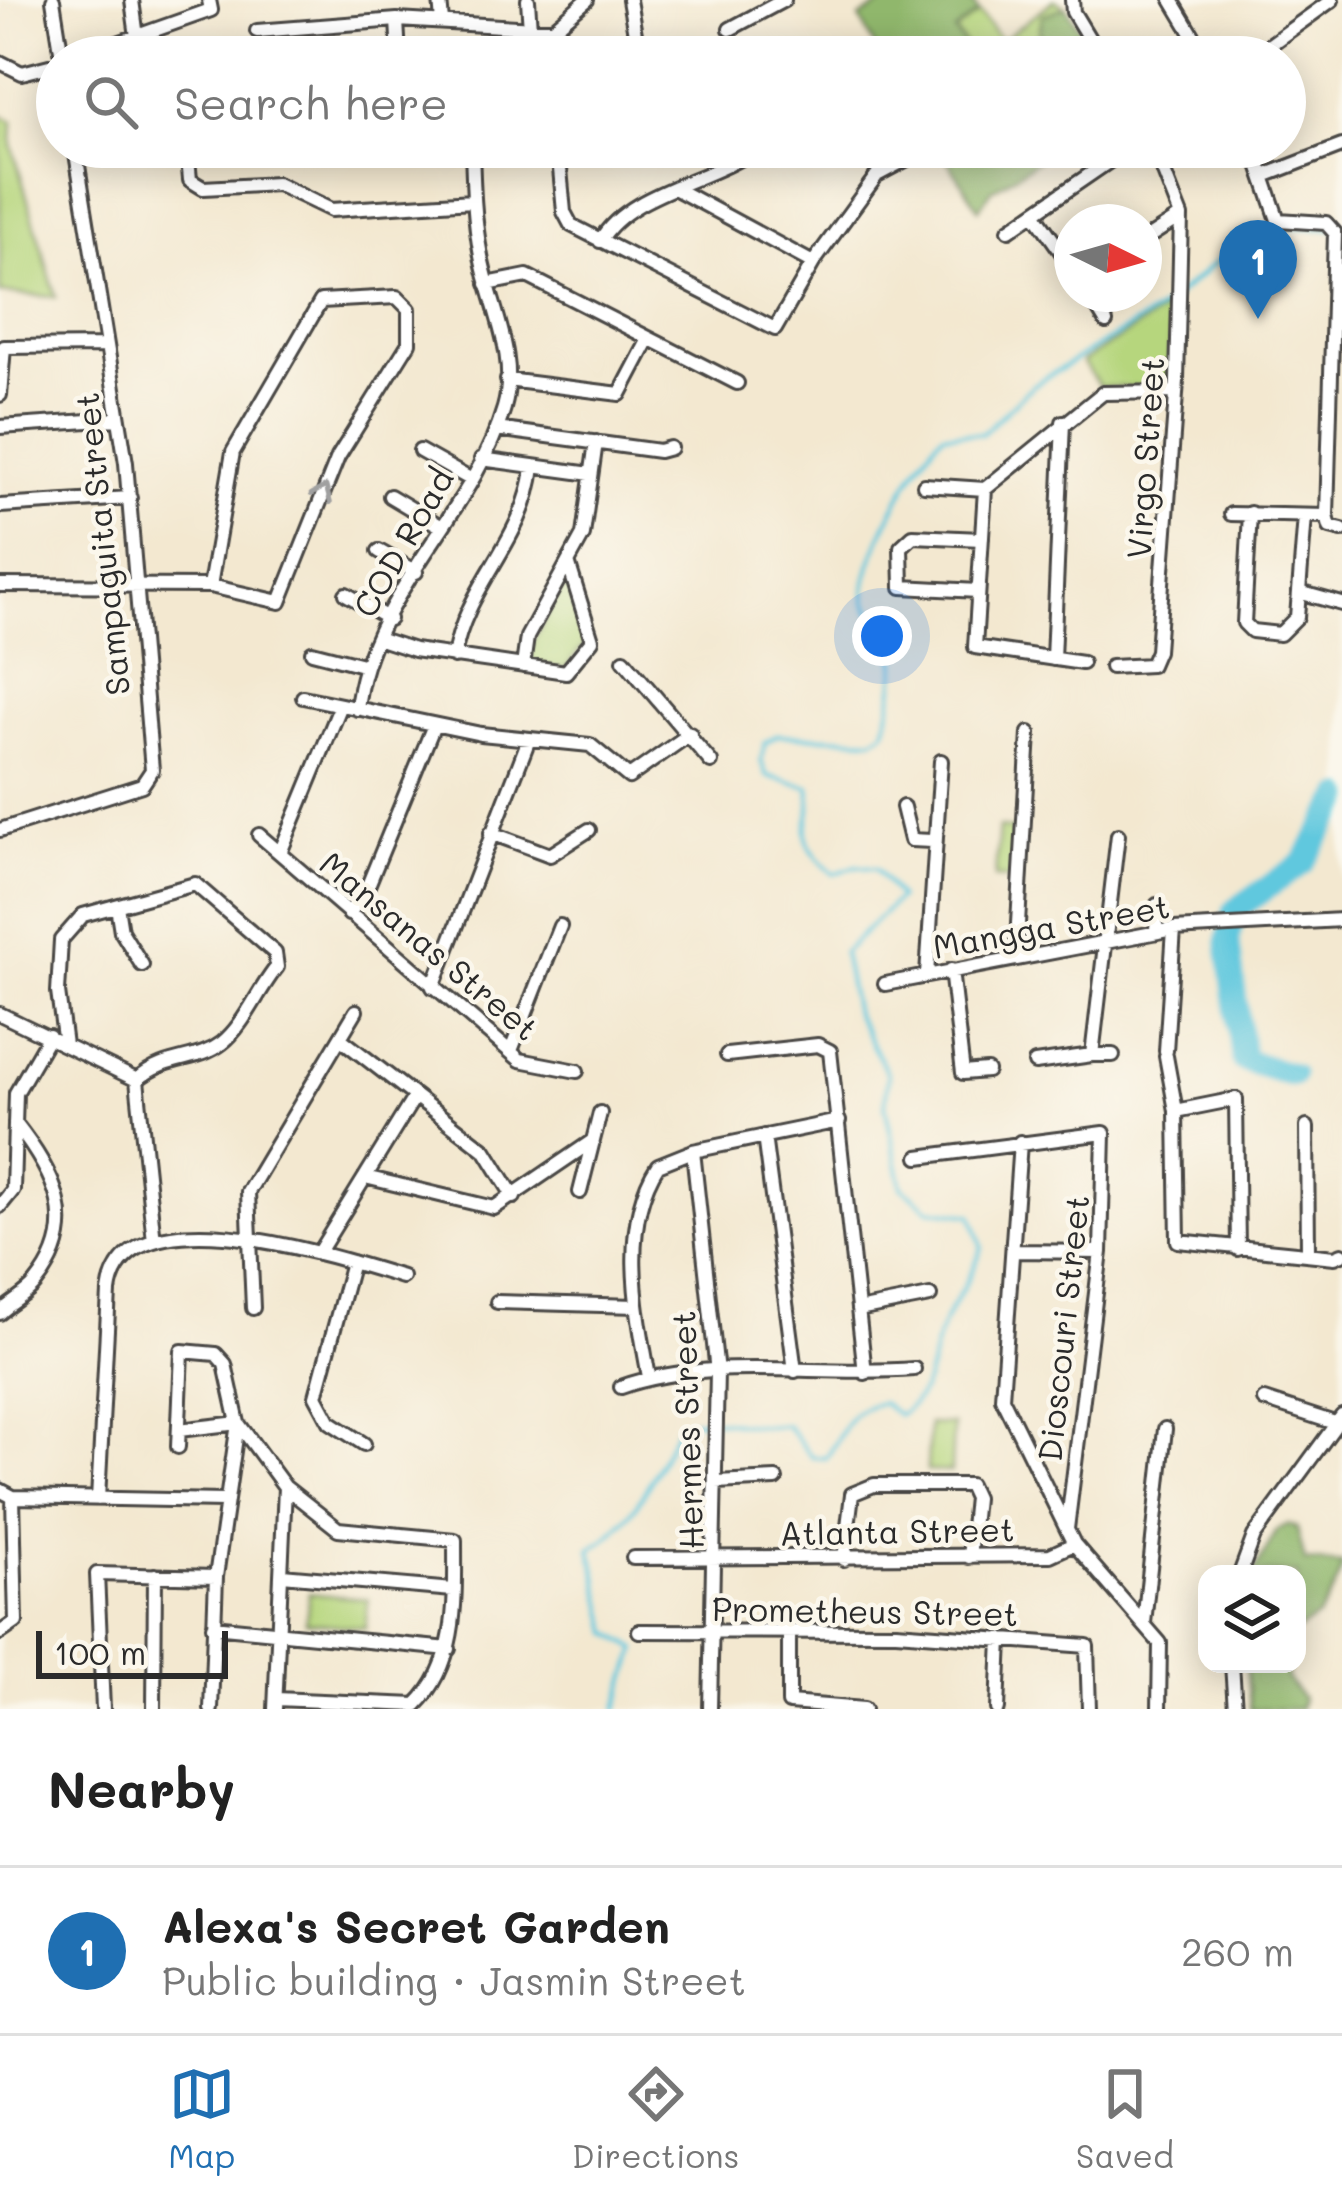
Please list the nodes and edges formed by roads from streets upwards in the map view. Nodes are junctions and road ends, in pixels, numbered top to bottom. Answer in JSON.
{"nodes":[{"id":1,"x":53,"y":0,"type":"edge"},
{"id":2,"x":132,"y":0,"type":"edge"},
{"id":3,"x":209,"y":0,"type":"edge"},
{"id":4,"x":440,"y":0,"type":"edge"},
{"id":5,"x":529,"y":0,"type":"edge"},
{"id":6,"x":587,"y":0,"type":"edge"},
{"id":7,"x":629,"y":0,"type":"edge"},
{"id":8,"x":784,"y":0,"type":"edge"},
{"id":9,"x":1072,"y":0,"type":"edge"},
{"id":10,"x":1172,"y":0,"type":"edge"},
{"id":11,"x":1331,"y":0,"type":"edge"},
{"id":12,"x":397,"y":20,"type":"junction"},
{"id":13,"x":442,"y":22,"type":"junction"},
{"id":14,"x":730,"y":28,"type":"dead end"},
{"id":15,"x":530,"y":29,"type":"junction"},
{"id":16,"x":257,"y":31,"type":"dead end"},
{"id":17,"x":57,"y":36,"type":"edge"},
{"id":18,"x":137,"y":36,"type":"edge"},
{"id":19,"x":140,"y":36,"type":"edge"},
{"id":20,"x":398,"y":36,"type":"edge"},
{"id":21,"x":635,"y":36,"type":"edge"},
{"id":22,"x":1087,"y":36,"type":"edge"},
{"id":23,"x":1193,"y":36,"type":"edge"},
{"id":24,"x":1281,"y":36,"type":"edge"},
{"id":25,"x":0,"y":62,"type":"edge"},
{"id":26,"x":36,"y":68,"type":"edge"},
{"id":27,"x":1342,"y":146,"type":"edge"},
{"id":28,"x":1306,"y":160,"type":"edge"},
{"id":29,"x":78,"y":168,"type":"edge"},
{"id":30,"x":189,"y":168,"type":"edge"},
{"id":31,"x":472,"y":168,"type":"edge"},
{"id":32,"x":561,"y":168,"type":"edge"},
{"id":33,"x":719,"y":168,"type":"edge"},
{"id":34,"x":890,"y":168,"type":"edge"},
{"id":35,"x":1099,"y":168,"type":"edge"},
{"id":36,"x":1162,"y":168,"type":"edge"},
{"id":37,"x":1261,"y":168,"type":"edge"},
{"id":38,"x":1285,"y":168,"type":"edge"},
{"id":39,"x":1264,"y":176,"type":"junction"},
{"id":40,"x":678,"y":190,"type":"junction"},
{"id":41,"x":473,"y":201,"type":"junction"},
{"id":42,"x":1034,"y":213,"type":"junction"},
{"id":43,"x":1181,"y":216,"type":"junction"},
{"id":44,"x":1162,"y":228,"type":"edge"},
{"id":45,"x":1009,"y":230,"type":"dead end"},
{"id":46,"x":599,"y":241,"type":"junction"},
{"id":47,"x":1054,"y":241,"type":"edge"},
{"id":48,"x":813,"y":262,"type":"junction"},
{"id":49,"x":487,"y":284,"type":"junction"},
{"id":50,"x":1100,"y":312,"type":"edge"},
{"id":51,"x":1106,"y":322,"type":"dead end"},
{"id":52,"x":650,"y":339,"type":"junction"},
{"id":53,"x":2,"y":345,"type":"edge"},
{"id":54,"x":106,"y":346,"type":"junction"},
{"id":55,"x":507,"y":380,"type":"junction"},
{"id":56,"x":737,"y":383,"type":"dead end"},
{"id":57,"x":1176,"y":392,"type":"junction"},
{"id":58,"x":0,"y":395,"type":"edge"},
{"id":59,"x":118,"y":419,"type":"junction"},
{"id":60,"x":1063,"y":422,"type":"junction"},
{"id":61,"x":0,"y":427,"type":"edge"},
{"id":62,"x":496,"y":429,"type":"junction"},
{"id":63,"x":596,"y":442,"type":"junction"},
{"id":64,"x":670,"y":448,"type":"dead end"},
{"id":65,"x":421,"y":451,"type":"dead end"},
{"id":66,"x":481,"y":459,"type":"junction"},
{"id":67,"x":533,"y":466,"type":"junction"},
{"id":68,"x":591,"y":474,"type":"junction"},
{"id":69,"x":470,"y":479,"type":"junction"},
{"id":70,"x":924,"y":485,"type":"dead end"},
{"id":71,"x":985,"y":490,"type":"junction"},
{"id":72,"x":390,"y":496,"type":"dead end"},
{"id":73,"x":130,"y":498,"type":"junction"},
{"id":74,"x":0,"y":506,"type":"edge"},
{"id":75,"x":1250,"y":513,"type":"junction"},
{"id":76,"x":1231,"y":514,"type":"dead end"},
{"id":77,"x":1305,"y":516,"type":"junction"},
{"id":78,"x":1333,"y":525,"type":"edge"},
{"id":79,"x":442,"y":527,"type":"junction"},
{"id":80,"x":982,"y":539,"type":"junction"},
{"id":81,"x":380,"y":551,"type":"dead end"},
{"id":82,"x":568,"y":562,"type":"junction"},
{"id":83,"x":416,"y":572,"type":"junction"},
{"id":84,"x":135,"y":584,"type":"junction"},
{"id":85,"x":0,"y":585,"type":"edge"},
{"id":86,"x":210,"y":586,"type":"junction"},
{"id":87,"x":978,"y":591,"type":"junction"},
{"id":88,"x":1302,"y":593,"type":"junction"},
{"id":89,"x":346,"y":594,"type":"dead end"},
{"id":90,"x":1342,"y":604,"type":"edge"},
{"id":91,"x":388,"y":619,"type":"junction"},
{"id":92,"x":377,"y":638,"type":"junction"},
{"id":93,"x":312,"y":652,"type":"dead end"},
{"id":94,"x":454,"y":657,"type":"junction"},
{"id":95,"x":1053,"y":658,"type":"junction"},
{"id":96,"x":624,"y":660,"type":"dead end"},
{"id":97,"x":1082,"y":663,"type":"dead end"},
{"id":98,"x":363,"y":665,"type":"junction"},
{"id":99,"x":523,"y":666,"type":"junction"},
{"id":100,"x":1111,"y":668,"type":"dead end"},
{"id":101,"x":303,"y":697,"type":"dead end"},
{"id":102,"x":341,"y":705,"type":"junction"},
{"id":103,"x":357,"y":709,"type":"junction"},
{"id":104,"x":434,"y":725,"type":"junction"},
{"id":105,"x":1029,"y":733,"type":"dead end"},
{"id":106,"x":690,"y":734,"type":"junction"},
{"id":107,"x":529,"y":739,"type":"junction"},
{"id":108,"x":941,"y":761,"type":"dead end"},
{"id":109,"x":711,"y":762,"type":"dead end"},
{"id":110,"x":903,"y":807,"type":"dead end"},
{"id":111,"x":0,"y":830,"type":"edge"},
{"id":112,"x":589,"y":830,"type":"dead end"},
{"id":113,"x":491,"y":833,"type":"junction"},
{"id":114,"x":259,"y":835,"type":"dead end"},
{"id":115,"x":1118,"y":835,"type":"dead end"},
{"id":116,"x":932,"y":841,"type":"junction"},
{"id":117,"x":280,"y":853,"type":"junction"},
{"id":118,"x":1156,"y":904,"type":"dead end"},
{"id":119,"x":117,"y":906,"type":"junction"},
{"id":120,"x":349,"y":914,"type":"junction"},
{"id":121,"x":1342,"y":920,"type":"edge"},
{"id":122,"x":560,"y":926,"type":"dead end"},
{"id":123,"x":1174,"y":929,"type":"junction"},
{"id":124,"x":1156,"y":932,"type":"junction"},
{"id":125,"x":1104,"y":941,"type":"junction"},
{"id":126,"x":1016,"y":958,"type":"junction"},
{"id":127,"x":142,"y":965,"type":"dead end"},
{"id":128,"x":951,"y":970,"type":"junction"},
{"id":129,"x":926,"y":975,"type":"junction"},
{"id":130,"x":885,"y":984,"type":"dead end"},
{"id":131,"x":433,"y":987,"type":"junction"},
{"id":132,"x":356,"y":1011,"type":"dead end"},
{"id":133,"x":0,"y":1014,"type":"edge"},
{"id":134,"x":49,"y":1036,"type":"junction"},
{"id":135,"x":341,"y":1039,"type":"junction"},
{"id":136,"x":65,"y":1045,"type":"junction"},
{"id":137,"x":512,"y":1048,"type":"junction"},
{"id":138,"x":727,"y":1055,"type":"dead end"},
{"id":139,"x":1092,"y":1055,"type":"junction"},
{"id":140,"x":1113,"y":1055,"type":"dead end"},
{"id":141,"x":1035,"y":1063,"type":"dead end"},
{"id":142,"x":578,"y":1071,"type":"dead end"},
{"id":143,"x":987,"y":1071,"type":"dead end"},
{"id":144,"x":137,"y":1080,"type":"junction"},
{"id":145,"x":415,"y":1096,"type":"junction"},
{"id":146,"x":1176,"y":1111,"type":"junction"},
{"id":147,"x":600,"y":1113,"type":"dead end"},
{"id":148,"x":838,"y":1120,"type":"junction"},
{"id":149,"x":15,"y":1123,"type":"junction"},
{"id":150,"x":1306,"y":1127,"type":"dead end"},
{"id":151,"x":764,"y":1136,"type":"junction"},
{"id":152,"x":591,"y":1142,"type":"junction"},
{"id":153,"x":1020,"y":1142,"type":"junction"},
{"id":154,"x":693,"y":1150,"type":"junction"},
{"id":155,"x":919,"y":1157,"type":"dead end"},
{"id":156,"x":364,"y":1177,"type":"junction"},
{"id":157,"x":580,"y":1192,"type":"dead end"},
{"id":158,"x":514,"y":1197,"type":"junction"},
{"id":159,"x":0,"y":1206,"type":"edge"},
{"id":160,"x":252,"y":1238,"type":"junction"},
{"id":161,"x":154,"y":1241,"type":"junction"},
{"id":162,"x":1238,"y":1249,"type":"junction"},
{"id":163,"x":1015,"y":1251,"type":"junction"},
{"id":164,"x":319,"y":1252,"type":"junction"},
{"id":165,"x":1101,"y":1252,"type":"junction"},
{"id":166,"x":1308,"y":1252,"type":"junction"},
{"id":167,"x":1338,"y":1255,"type":"edge"},
{"id":168,"x":352,"y":1262,"type":"junction"},
{"id":169,"x":1342,"y":1271,"type":"edge"},
{"id":170,"x":402,"y":1277,"type":"dead end"},
{"id":171,"x":930,"y":1296,"type":"dead end"},
{"id":172,"x":497,"y":1302,"type":"dead end"},
{"id":173,"x":636,"y":1306,"type":"junction"},
{"id":174,"x":253,"y":1308,"type":"dead end"},
{"id":175,"x":858,"y":1310,"type":"junction"},
{"id":176,"x":0,"y":1313,"type":"edge"},
{"id":177,"x":914,"y":1370,"type":"dead end"},
{"id":178,"x":795,"y":1371,"type":"junction"},
{"id":179,"x":717,"y":1372,"type":"junction"},
{"id":180,"x":865,"y":1373,"type":"junction"},
{"id":181,"x":649,"y":1377,"type":"junction"},
{"id":182,"x":621,"y":1387,"type":"dead end"},
{"id":183,"x":1264,"y":1400,"type":"dead end"},
{"id":184,"x":1340,"y":1420,"type":"edge"},
{"id":185,"x":238,"y":1423,"type":"junction"},
{"id":186,"x":1165,"y":1429,"type":"dead end"},
{"id":187,"x":179,"y":1430,"type":"junction"},
{"id":188,"x":364,"y":1444,"type":"dead end"},
{"id":189,"x":178,"y":1447,"type":"dead end"},
{"id":190,"x":776,"y":1479,"type":"dead end"},
{"id":191,"x":716,"y":1481,"type":"junction"},
{"id":192,"x":285,"y":1487,"type":"junction"},
{"id":193,"x":7,"y":1493,"type":"edge"},
{"id":194,"x":98,"y":1498,"type":"junction"},
{"id":195,"x":224,"y":1501,"type":"junction"},
{"id":196,"x":1067,"y":1531,"type":"junction"},
{"id":197,"x":1075,"y":1544,"type":"junction"},
{"id":198,"x":969,"y":1557,"type":"junction"},
{"id":199,"x":633,"y":1558,"type":"dead end"},
{"id":200,"x":717,"y":1558,"type":"junction"},
{"id":201,"x":844,"y":1559,"type":"junction"},
{"id":202,"x":1243,"y":1565,"type":"edge"},
{"id":203,"x":282,"y":1574,"type":"junction"},
{"id":204,"x":155,"y":1575,"type":"junction"},
{"id":205,"x":216,"y":1577,"type":"junction"},
{"id":206,"x":453,"y":1590,"type":"junction"},
{"id":207,"x":1144,"y":1622,"type":"junction"},
{"id":208,"x":213,"y":1626,"type":"junction"},
{"id":209,"x":639,"y":1631,"type":"dead end"},
{"id":210,"x":0,"y":1633,"type":"edge"},
{"id":211,"x":715,"y":1633,"type":"junction"},
{"id":212,"x":789,"y":1633,"type":"junction"},
{"id":213,"x":279,"y":1634,"type":"junction"},
{"id":214,"x":1000,"y":1639,"type":"junction"},
{"id":215,"x":448,"y":1649,"type":"junction"},
{"id":216,"x":1233,"y":1673,"type":"edge"},
{"id":217,"x":275,"y":1704,"type":"edge"},
{"id":218,"x":412,"y":1706,"type":"edge"},
{"id":219,"x":103,"y":1709,"type":"edge"},
{"id":220,"x":154,"y":1709,"type":"edge"},
{"id":221,"x":212,"y":1709,"type":"edge"},
{"id":222,"x":710,"y":1709,"type":"edge"},
{"id":223,"x":864,"y":1709,"type":"edge"},
{"id":224,"x":998,"y":1709,"type":"edge"},
{"id":225,"x":1088,"y":1709,"type":"edge"},
{"id":226,"x":1159,"y":1709,"type":"edge"},
{"id":227,"x":1235,"y":1709,"type":"edge"}],
"edges":[{"from":1,"to":17,"type":"street"},
{"from":2,"to":18,"type":"street"},
{"from":3,"to":19,"type":"street"},
{"from":4,"to":13,"type":"street"},
{"from":5,"to":15,"type":"street"},
{"from":6,"to":15,"type":"street"},
{"from":7,"to":21,"type":"street"},
{"from":8,"to":14,"type":"street"},
{"from":9,"to":22,"type":"street"},
{"from":10,"to":23,"type":"street"},
{"from":11,"to":24,"type":"street"},
{"from":12,"to":13,"type":"street"},
{"from":12,"to":16,"type":"street"},
{"from":12,"to":20,"type":"street"},
{"from":13,"to":15,"type":"street"},
{"from":25,"to":26,"type":"street"},
{"from":27,"to":28,"type":"street"},
{"from":29,"to":54,"type":"street","name":"Sampaguita Street"},
{"from":30,"to":41,"type":"street"},
{"from":31,"to":41,"type":"street","name":"COD Road"},
{"from":32,"to":46,"type":"street"},
{"from":33,"to":40,"type":"street"},
{"from":34,"to":48,"type":"street"},
{"from":35,"to":42,"type":"street"},
{"from":36,"to":43,"type":"street","name":"Virgo Street"},
{"from":37,"to":39,"type":"street"},
{"from":38,"to":39,"type":"street"},
{"from":39,"to":78,"type":"street"},
{"from":40,"to":46,"type":"street"},
{"from":40,"to":48,"type":"street"},
{"from":41,"to":49,"type":"street","name":"COD Road"},
{"from":42,"to":45,"type":"street"},
{"from":42,"to":47,"type":"street"},
{"from":43,"to":44,"type":"street"},
{"from":43,"to":57,"type":"street","name":"Virgo Street"},
{"from":46,"to":48,"type":"street"},
{"from":49,"to":52,"type":"street"},
{"from":49,"to":55,"type":"street","name":"COD Road"},
{"from":50,"to":51,"type":"street"},
{"from":52,"to":55,"type":"street"},
{"from":52,"to":56,"type":"street"},
{"from":53,"to":54,"type":"street"},
{"from":53,"to":58,"type":"street"},
{"from":54,"to":59,"type":"street","name":"Sampaguita Street"},
{"from":55,"to":62,"type":"street","name":"COD Road"},
{"from":57,"to":60,"type":"street"},
{"from":57,"to":100,"type":"street","name":"Virgo Street"},
{"from":59,"to":61,"type":"street"},
{"from":59,"to":73,"type":"street","name":"Sampaguita Street"},
{"from":60,"to":71,"type":"street"},
{"from":60,"to":95,"type":"street"},
{"from":62,"to":63,"type":"street"},
{"from":62,"to":66,"type":"street","name":"COD Road"},
{"from":63,"to":64,"type":"street"},
{"from":63,"to":68,"type":"street"},
{"from":65,"to":69,"type":"street"},
{"from":66,"to":67,"type":"street"},
{"from":66,"to":69,"type":"street","name":"COD Road"},
{"from":67,"to":68,"type":"street"},
{"from":67,"to":94,"type":"street"},
{"from":68,"to":82,"type":"street"},
{"from":69,"to":79,"type":"street","name":"COD Road"},
{"from":70,"to":71,"type":"street"},
{"from":71,"to":80,"type":"street"},
{"from":72,"to":79,"type":"street"},
{"from":73,"to":74,"type":"street"},
{"from":73,"to":84,"type":"street","name":"Sampaguita Street"},
{"from":75,"to":76,"type":"street"},
{"from":75,"to":77,"type":"street"},
{"from":75,"to":88,"type":"street"},
{"from":77,"to":78,"type":"street"},
{"from":77,"to":88,"type":"street"},
{"from":79,"to":83,"type":"street","name":"COD Road"},
{"from":80,"to":87,"type":"street"},
{"from":80,"to":87,"type":"street"},
{"from":81,"to":83,"type":"street"},
{"from":82,"to":99,"type":"street"},
{"from":82,"to":99,"type":"street"},
{"from":83,"to":91,"type":"street","name":"COD Road"},
{"from":84,"to":85,"type":"street"},
{"from":84,"to":86,"type":"street"},
{"from":84,"to":111,"type":"street","name":"Sampaguita Street"},
{"from":86,"to":86,"type":"street","one_way":true},
{"from":87,"to":95,"type":"street"},
{"from":88,"to":90,"type":"street"},
{"from":89,"to":91,"type":"street"},
{"from":91,"to":92,"type":"street","name":"COD Road"},
{"from":92,"to":94,"type":"street"},
{"from":92,"to":98,"type":"street","name":"COD Road"},
{"from":93,"to":98,"type":"street"},
{"from":94,"to":99,"type":"street"},
{"from":95,"to":97,"type":"street"},
{"from":96,"to":106,"type":"street"},
{"from":98,"to":103,"type":"street","name":"COD Road"},
{"from":101,"to":102,"type":"street"},
{"from":102,"to":103,"type":"street"},
{"from":102,"to":117,"type":"street"},
{"from":103,"to":104,"type":"street"},
{"from":104,"to":107,"type":"street"},
{"from":104,"to":120,"type":"street"},
{"from":105,"to":126,"type":"street"},
{"from":106,"to":107,"type":"street"},
{"from":106,"to":109,"type":"street"},
{"from":107,"to":113,"type":"street"},
{"from":108,"to":116,"type":"street"},
{"from":110,"to":116,"type":"street"},
{"from":112,"to":113,"type":"street"},
{"from":113,"to":131,"type":"street"},
{"from":114,"to":117,"type":"street","name":"Mansanas Street"},
{"from":115,"to":125,"type":"street"},
{"from":116,"to":129,"type":"street"},
{"from":117,"to":120,"type":"street","name":"Mansanas Street"},
{"from":118,"to":124,"type":"street"},
{"from":119,"to":127,"type":"street"},
{"from":119,"to":136,"type":"street"},
{"from":119,"to":144,"type":"street"},
{"from":120,"to":131,"type":"street","name":"Mansanas Street"},
{"from":121,"to":123,"type":"street","name":"Mangga Street"},
{"from":122,"to":137,"type":"street"},
{"from":123,"to":124,"type":"street","name":"Mangga Street"},
{"from":123,"to":146,"type":"street"},
{"from":124,"to":125,"type":"street","name":"Mangga Street"},
{"from":125,"to":126,"type":"street","name":"Mangga Street"},
{"from":125,"to":139,"type":"street"},
{"from":126,"to":128,"type":"street","name":"Mangga Street"},
{"from":128,"to":129,"type":"street","name":"Mangga Street"},
{"from":128,"to":143,"type":"street"},
{"from":129,"to":130,"type":"street","name":"Mangga Street"},
{"from":131,"to":137,"type":"street","name":"Mansanas Street"},
{"from":132,"to":135,"type":"street"},
{"from":133,"to":134,"type":"street"},
{"from":134,"to":136,"type":"street"},
{"from":134,"to":149,"type":"street"},
{"from":135,"to":145,"type":"street"},
{"from":135,"to":160,"type":"street"},
{"from":136,"to":144,"type":"street"},
{"from":137,"to":142,"type":"street","name":"Mansanas Street"},
{"from":138,"to":148,"type":"street"},
{"from":139,"to":140,"type":"street"},
{"from":139,"to":141,"type":"street"},
{"from":144,"to":161,"type":"street"},
{"from":145,"to":156,"type":"street"},
{"from":145,"to":158,"type":"street"},
{"from":146,"to":162,"type":"street"},
{"from":146,"to":162,"type":"street"},
{"from":147,"to":152,"type":"street"},
{"from":148,"to":151,"type":"street"},
{"from":148,"to":175,"type":"street"},
{"from":149,"to":159,"type":"street"},
{"from":149,"to":176,"type":"street"},
{"from":150,"to":166,"type":"street"},
{"from":151,"to":154,"type":"street"},
{"from":151,"to":178,"type":"street"},
{"from":152,"to":157,"type":"street"},
{"from":152,"to":158,"type":"street"},
{"from":153,"to":155,"type":"street"},
{"from":153,"to":163,"type":"street"},
{"from":153,"to":165,"type":"street","name":"Dioscouri Street"},
{"from":154,"to":173,"type":"street"},
{"from":154,"to":179,"type":"street","name":"Hermes Street"},
{"from":156,"to":158,"type":"street"},
{"from":156,"to":164,"type":"street"},
{"from":160,"to":161,"type":"street"},
{"from":160,"to":164,"type":"street"},
{"from":160,"to":174,"type":"street"},
{"from":161,"to":194,"type":"street"},
{"from":162,"to":166,"type":"street"},
{"from":163,"to":165,"type":"street"},
{"from":163,"to":196,"type":"street"},
{"from":164,"to":168,"type":"street"},
{"from":165,"to":196,"type":"street","name":"Dioscouri Street"},
{"from":166,"to":167,"type":"street"},
{"from":167,"to":169,"type":"street"},
{"from":168,"to":170,"type":"street"},
{"from":168,"to":188,"type":"street"},
{"from":171,"to":175,"type":"street"},
{"from":172,"to":173,"type":"street"},
{"from":173,"to":181,"type":"street"},
{"from":175,"to":180,"type":"street"},
{"from":177,"to":180,"type":"street"},
{"from":178,"to":179,"type":"street"},
{"from":178,"to":180,"type":"street"},
{"from":179,"to":181,"type":"street"},
{"from":179,"to":191,"type":"street","name":"Hermes Street"},
{"from":181,"to":182,"type":"street"},
{"from":183,"to":184,"type":"street"},
{"from":184,"to":202,"type":"street"},
{"from":185,"to":187,"type":"street"},
{"from":185,"to":187,"type":"street"},
{"from":185,"to":192,"type":"street"},
{"from":185,"to":195,"type":"street"},
{"from":186,"to":207,"type":"street"},
{"from":187,"to":189,"type":"street"},
{"from":190,"to":191,"type":"street"},
{"from":191,"to":200,"type":"street","name":"Hermes Street"},
{"from":192,"to":203,"type":"street"},
{"from":192,"to":206,"type":"street"},
{"from":193,"to":194,"type":"street"},
{"from":193,"to":210,"type":"street"},
{"from":194,"to":195,"type":"street"},
{"from":195,"to":205,"type":"street"},
{"from":196,"to":197,"type":"street"},
{"from":197,"to":198,"type":"street","name":"Atlanta Street"},
{"from":197,"to":207,"type":"street"},
{"from":198,"to":201,"type":"street","name":"Atlanta Street"},
{"from":198,"to":201,"type":"street"},
{"from":199,"to":200,"type":"street","name":"Atlanta Street"},
{"from":200,"to":201,"type":"street","name":"Atlanta Street"},
{"from":200,"to":211,"type":"street","name":"Hermes Street"},
{"from":203,"to":206,"type":"street"},
{"from":203,"to":213,"type":"street"},
{"from":204,"to":205,"type":"street"},
{"from":204,"to":219,"type":"street"},
{"from":204,"to":220,"type":"street"},
{"from":205,"to":208,"type":"street"},
{"from":206,"to":215,"type":"street"},
{"from":207,"to":226,"type":"street"},
{"from":208,"to":213,"type":"street"},
{"from":208,"to":221,"type":"street"},
{"from":209,"to":211,"type":"street","name":"Prometheus Street"},
{"from":211,"to":212,"type":"street","name":"Prometheus Street"},
{"from":211,"to":222,"type":"street","name":"Hermes Street"},
{"from":212,"to":214,"type":"street","name":"Prometheus Street"},
{"from":212,"to":223,"type":"street"},
{"from":213,"to":215,"type":"street"},
{"from":213,"to":217,"type":"street"},
{"from":214,"to":224,"type":"street"},
{"from":214,"to":225,"type":"street","name":"Prometheus Street"},
{"from":215,"to":218,"type":"street"},
{"from":216,"to":227,"type":"street"},
{"from":217,"to":218,"type":"street"}]}
